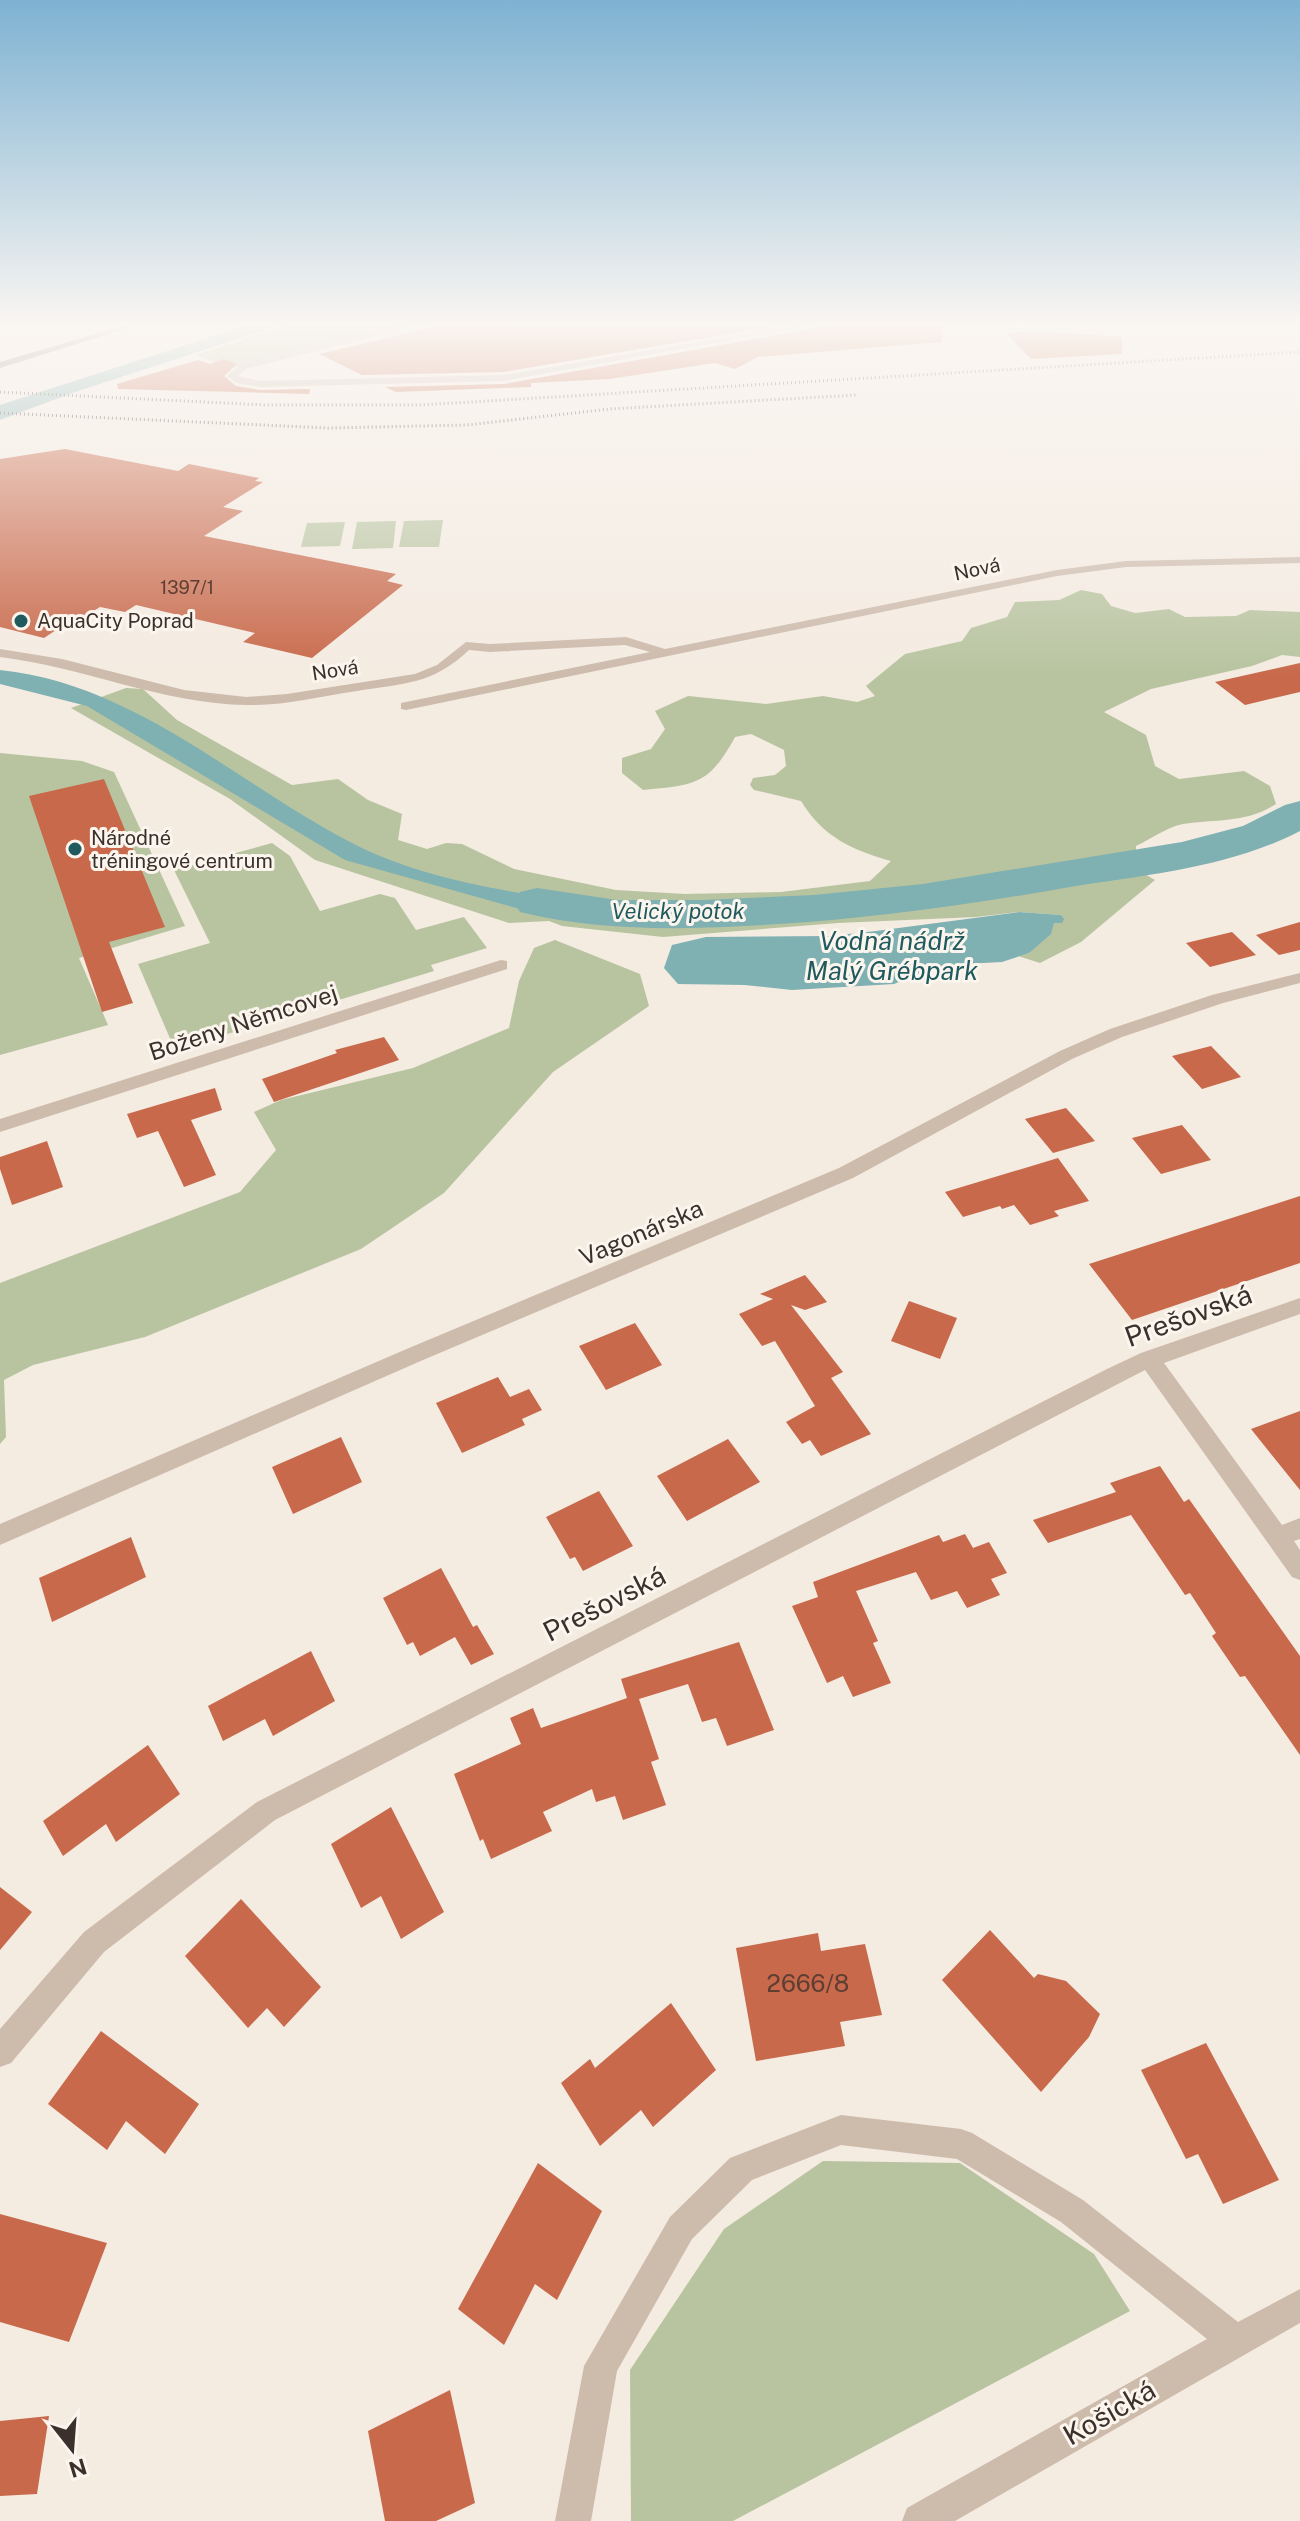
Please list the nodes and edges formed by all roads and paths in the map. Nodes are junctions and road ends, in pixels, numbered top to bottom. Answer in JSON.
{"nodes":[{"id":1,"x":1300,"y":560,"type":"edge"},
{"id":2,"x":0,"y":653,"type":"edge"},
{"id":3,"x":668,"y":654,"type":"junction"},
{"id":4,"x":406,"y":706,"type":"dead end"},
{"id":5,"x":501,"y":965,"type":"dead end"},
{"id":6,"x":1300,"y":978,"type":"edge"},
{"id":7,"x":0,"y":1126,"type":"edge"},
{"id":8,"x":1300,"y":1306,"type":"edge"},
{"id":9,"x":1149,"y":1359,"type":"junction"},
{"id":10,"x":1300,"y":1528,"type":"edge"},
{"id":11,"x":0,"y":1535,"type":"edge"},
{"id":12,"x":1277,"y":1537,"type":"junction"},
{"id":13,"x":1300,"y":1569,"type":"edge"},
{"id":14,"x":0,"y":2052,"type":"edge"},
{"id":15,"x":1300,"y":2305,"type":"edge"},
{"id":16,"x":1235,"y":2341,"type":"junction"},
{"id":17,"x":573,"y":2521,"type":"edge"},
{"id":18,"x":920,"y":2521,"type":"edge"}],
"edges":[{"from":1,"to":3,"type":"street","name":"Nová"},
{"from":2,"to":3,"type":"street","name":"Nová"},
{"from":3,"to":4,"type":"street","name":"Nová"},
{"from":5,"to":7,"type":"street","name":"Boženy Němcovej"},
{"from":6,"to":11,"type":"street","name":"Vagonárska"},
{"from":8,"to":9,"type":"street","name":"Prešovská"},
{"from":9,"to":12,"type":"street"},
{"from":9,"to":14,"type":"street","name":"Prešovská"},
{"from":10,"to":12,"type":"street"},
{"from":12,"to":13,"type":"street"},
{"from":15,"to":16,"type":"street","name":"Košická"},
{"from":16,"to":17,"type":"street"},
{"from":16,"to":18,"type":"street","name":"Košická"}]}
